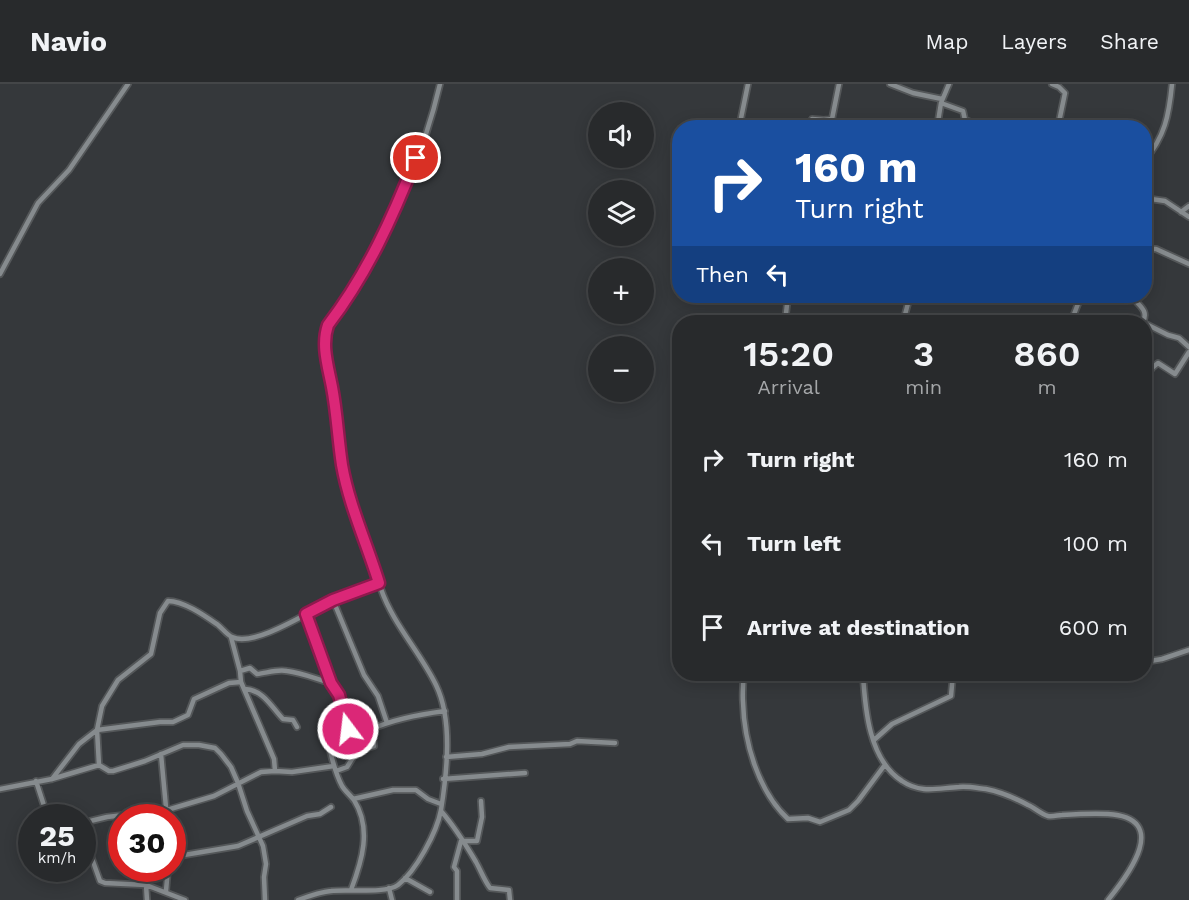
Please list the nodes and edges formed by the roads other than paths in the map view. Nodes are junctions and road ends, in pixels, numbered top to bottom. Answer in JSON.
{"nodes":[{"id":1,"x":128,"y":84,"type":"edge"},
{"id":2,"x":441,"y":84,"type":"edge"},
{"id":3,"x":748,"y":84,"type":"edge"},
{"id":4,"x":839,"y":84,"type":"edge"},
{"id":5,"x":890,"y":84,"type":"edge"},
{"id":6,"x":949,"y":84,"type":"edge"},
{"id":7,"x":1052,"y":84,"type":"edge"},
{"id":8,"x":1067,"y":84,"type":"edge"},
{"id":9,"x":1172,"y":84,"type":"edge"},
{"id":10,"x":1065,"y":93,"type":"junction"},
{"id":11,"x":942,"y":101,"type":"junction"},
{"id":12,"x":741,"y":120,"type":"edge"},
{"id":13,"x":811,"y":120,"type":"edge"},
{"id":14,"x":825,"y":120,"type":"edge"},
{"id":15,"x":825,"y":120,"type":"edge"},
{"id":16,"x":938,"y":120,"type":"edge"},
{"id":17,"x":965,"y":120,"type":"edge"},
{"id":18,"x":1059,"y":120,"type":"edge"},
{"id":19,"x":1152,"y":150,"type":"edge"},
{"id":20,"x":1152,"y":199,"type":"edge"},
{"id":21,"x":1189,"y":206,"type":"edge"},
{"id":22,"x":1181,"y":212,"type":"junction"},
{"id":23,"x":1189,"y":217,"type":"edge"},
{"id":24,"x":1152,"y":249,"type":"edge"},
{"id":25,"x":1189,"y":264,"type":"edge"},
{"id":26,"x":0,"y":274,"type":"edge"},
{"id":27,"x":1152,"y":327,"type":"edge"},
{"id":28,"x":1189,"y":347,"type":"edge"},
{"id":29,"x":1189,"y":352,"type":"edge"},
{"id":30,"x":1152,"y":368,"type":"edge"},
{"id":31,"x":379,"y":583,"type":"junction"},
{"id":32,"x":333,"y":600,"type":"junction"},
{"id":33,"x":306,"y":614,"type":"junction"},
{"id":34,"x":231,"y":637,"type":"junction"},
{"id":35,"x":1189,"y":650,"type":"edge"},
{"id":36,"x":1152,"y":661,"type":"edge"},
{"id":37,"x":240,"y":671,"type":"junction"},
{"id":38,"x":743,"y":681,"type":"edge"},
{"id":39,"x":864,"y":681,"type":"edge"},
{"id":40,"x":952,"y":681,"type":"edge"},
{"id":41,"x":241,"y":682,"type":"junction"},
{"id":42,"x":331,"y":683,"type":"junction"},
{"id":43,"x":245,"y":689,"type":"junction"},
{"id":44,"x":445,"y":711,"type":"junction"},
{"id":45,"x":387,"y":723,"type":"junction"},
{"id":46,"x":297,"y":727,"type":"dead end"},
{"id":47,"x":97,"y":730,"type":"junction"},
{"id":48,"x":874,"y":740,"type":"junction"},
{"id":49,"x":615,"y":743,"type":"dead end"},
{"id":50,"x":161,"y":754,"type":"junction"},
{"id":51,"x":446,"y":757,"type":"junction"},
{"id":52,"x":99,"y":765,"type":"junction"},
{"id":53,"x":884,"y":766,"type":"junction"},
{"id":54,"x":335,"y":769,"type":"junction"},
{"id":55,"x":275,"y":771,"type":"junction"},
{"id":56,"x":525,"y":773,"type":"dead end"},
{"id":57,"x":52,"y":779,"type":"junction"},
{"id":58,"x":443,"y":779,"type":"junction"},
{"id":59,"x":36,"y":781,"type":"junction"},
{"id":60,"x":238,"y":783,"type":"junction"},
{"id":61,"x":0,"y":789,"type":"edge"},
{"id":62,"x":353,"y":799,"type":"junction"},
{"id":63,"x":481,"y":801,"type":"dead end"},
{"id":64,"x":43,"y":804,"type":"edge"},
{"id":65,"x":166,"y":804,"type":"edge"},
{"id":66,"x":186,"y":804,"type":"edge"},
{"id":67,"x":441,"y":804,"type":"junction"},
{"id":68,"x":331,"y":807,"type":"dead end"},
{"id":69,"x":441,"y":811,"type":"junction"},
{"id":70,"x":260,"y":838,"type":"junction"},
{"id":71,"x":461,"y":841,"type":"junction"},
{"id":72,"x":186,"y":855,"type":"edge"},
{"id":73,"x":96,"y":869,"type":"edge"},
{"id":74,"x":405,"y":878,"type":"junction"},
{"id":75,"x":167,"y":882,"type":"edge"},
{"id":76,"x":146,"y":885,"type":"junction"},
{"id":77,"x":390,"y":888,"type":"junction"},
{"id":78,"x":351,"y":890,"type":"junction"},
{"id":79,"x":166,"y":891,"type":"junction"},
{"id":80,"x":430,"y":892,"type":"dead end"},
{"id":81,"x":147,"y":900,"type":"edge"},
{"id":82,"x":185,"y":900,"type":"edge"},
{"id":83,"x":265,"y":900,"type":"edge"},
{"id":84,"x":298,"y":900,"type":"edge"},
{"id":85,"x":392,"y":900,"type":"edge"},
{"id":86,"x":457,"y":900,"type":"edge"},
{"id":87,"x":510,"y":900,"type":"edge"},
{"id":88,"x":1108,"y":900,"type":"edge"}],
"edges":[{"from":1,"to":26,"type":"street"},
{"from":2,"to":31,"type":"street"},
{"from":3,"to":12,"type":"street"},
{"from":4,"to":15,"type":"street"},
{"from":5,"to":11,"type":"street"},
{"from":6,"to":11,"type":"street"},
{"from":7,"to":10,"type":"street"},
{"from":8,"to":10,"type":"street"},
{"from":9,"to":19,"type":"street"},
{"from":10,"to":18,"type":"street"},
{"from":11,"to":16,"type":"street"},
{"from":11,"to":17,"type":"street"},
{"from":13,"to":14,"type":"street"},
{"from":20,"to":22,"type":"street"},
{"from":21,"to":22,"type":"street"},
{"from":22,"to":23,"type":"street"},
{"from":24,"to":25,"type":"street"},
{"from":27,"to":28,"type":"street"},
{"from":29,"to":30,"type":"street"},
{"from":31,"to":32,"type":"street"},
{"from":31,"to":44,"type":"street"},
{"from":32,"to":33,"type":"street"},
{"from":32,"to":45,"type":"street"},
{"from":33,"to":34,"type":"street"},
{"from":33,"to":42,"type":"street"},
{"from":34,"to":37,"type":"street"},
{"from":34,"to":47,"type":"street"},
{"from":35,"to":36,"type":"street"},
{"from":37,"to":41,"type":"street"},
{"from":37,"to":42,"type":"street"},
{"from":38,"to":53,"type":"street"},
{"from":39,"to":48,"type":"street"},
{"from":40,"to":48,"type":"street"},
{"from":41,"to":43,"type":"street"},
{"from":41,"to":47,"type":"street"},
{"from":42,"to":54,"type":"street"},
{"from":43,"to":46,"type":"street"},
{"from":43,"to":55,"type":"street"},
{"from":44,"to":45,"type":"street"},
{"from":44,"to":51,"type":"street"},
{"from":45,"to":54,"type":"street"},
{"from":47,"to":52,"type":"street"},
{"from":47,"to":57,"type":"street"},
{"from":48,"to":53,"type":"street"},
{"from":49,"to":51,"type":"street"},
{"from":50,"to":52,"type":"street"},
{"from":50,"to":60,"type":"street"},
{"from":50,"to":65,"type":"street"},
{"from":51,"to":58,"type":"street"},
{"from":52,"to":57,"type":"street"},
{"from":53,"to":88,"type":"street"},
{"from":54,"to":55,"type":"street"},
{"from":54,"to":62,"type":"street"},
{"from":55,"to":60,"type":"street"},
{"from":56,"to":58,"type":"street"},
{"from":57,"to":59,"type":"street"},
{"from":58,"to":67,"type":"street"},
{"from":59,"to":61,"type":"street"},
{"from":59,"to":64,"type":"street"},
{"from":60,"to":66,"type":"street"},
{"from":60,"to":70,"type":"street"},
{"from":62,"to":67,"type":"street"},
{"from":62,"to":78,"type":"street"},
{"from":63,"to":71,"type":"street"},
{"from":67,"to":69,"type":"street"},
{"from":68,"to":70,"type":"street"},
{"from":69,"to":71,"type":"street"},
{"from":69,"to":74,"type":"street"},
{"from":70,"to":72,"type":"street"},
{"from":70,"to":83,"type":"street"},
{"from":71,"to":86,"type":"street"},
{"from":71,"to":87,"type":"street"},
{"from":73,"to":76,"type":"street"},
{"from":74,"to":77,"type":"street"},
{"from":74,"to":80,"type":"street"},
{"from":75,"to":79,"type":"street"},
{"from":76,"to":79,"type":"street"},
{"from":76,"to":81,"type":"street"},
{"from":77,"to":78,"type":"street"},
{"from":77,"to":85,"type":"street"},
{"from":78,"to":84,"type":"street"},
{"from":79,"to":82,"type":"street"}]}
